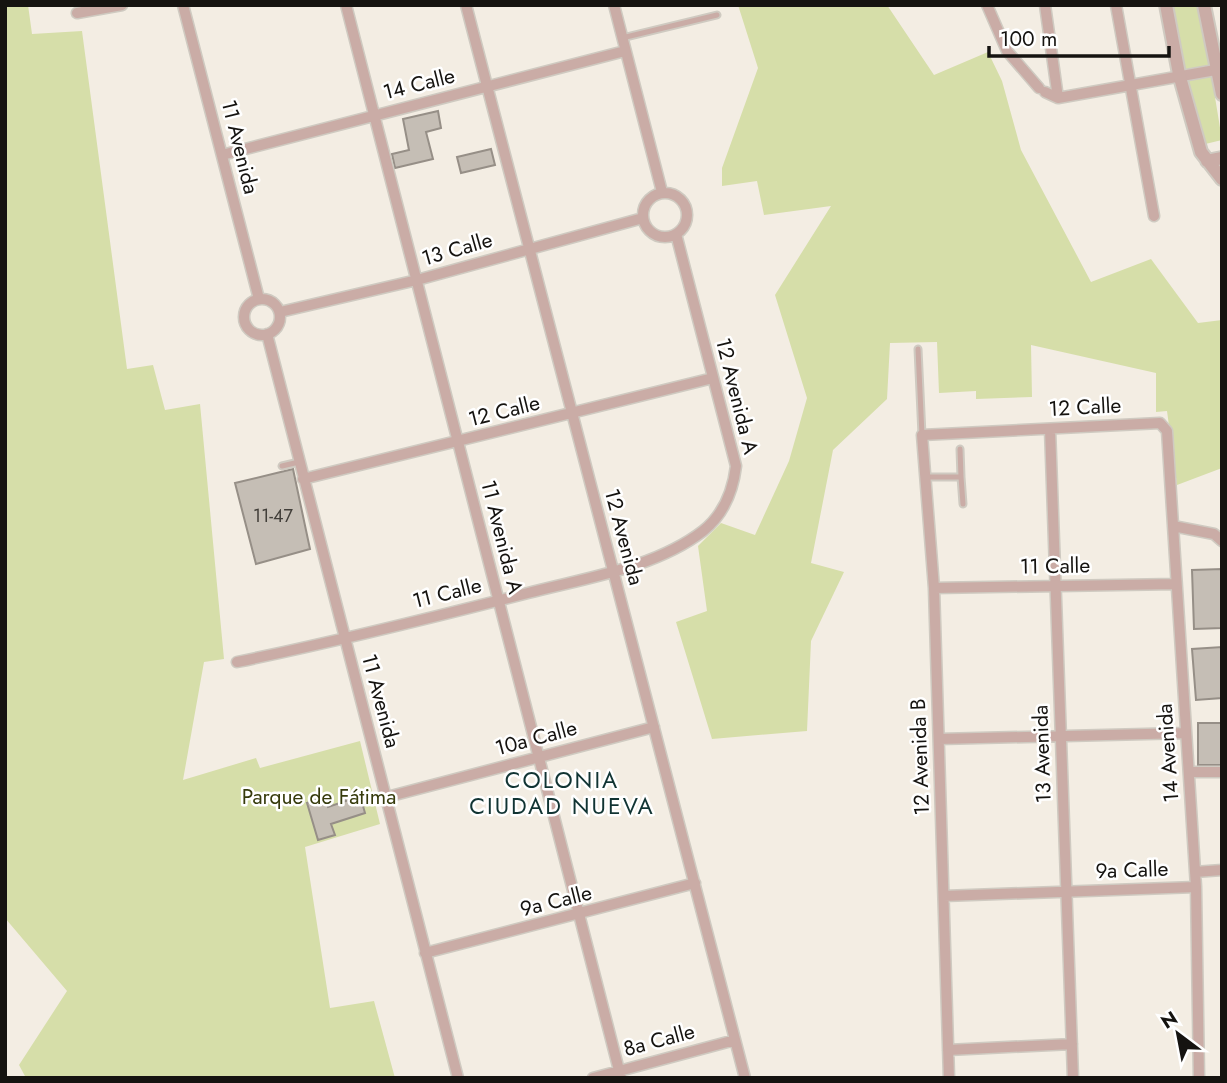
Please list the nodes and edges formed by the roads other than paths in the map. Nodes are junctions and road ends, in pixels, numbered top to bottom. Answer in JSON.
{"nodes":[{"id":1,"x":122,"y":5,"type":"edge"},
{"id":2,"x":183,"y":5,"type":"edge"},
{"id":3,"x":345,"y":5,"type":"edge"},
{"id":4,"x":466,"y":5,"type":"edge"},
{"id":5,"x":614,"y":5,"type":"edge"},
{"id":6,"x":987,"y":5,"type":"edge"},
{"id":7,"x":1045,"y":5,"type":"edge"},
{"id":8,"x":1116,"y":5,"type":"edge"},
{"id":9,"x":1166,"y":5,"type":"edge"},
{"id":10,"x":1204,"y":5,"type":"edge"},
{"id":11,"x":77,"y":13,"type":"dead end"},
{"id":12,"x":717,"y":15,"type":"dead end"},
{"id":13,"x":622,"y":38,"type":"junction"},
{"id":14,"x":625,"y":51,"type":"junction"},
{"id":15,"x":1219,"y":69,"type":"edge"},
{"id":16,"x":1180,"y":74,"type":"junction"},
{"id":17,"x":1129,"y":83,"type":"junction"},
{"id":18,"x":488,"y":86,"type":"junction"},
{"id":19,"x":1222,"y":94,"type":"edge"},
{"id":20,"x":1058,"y":98,"type":"junction"},
{"id":21,"x":374,"y":115,"type":"junction"},
{"id":22,"x":222,"y":155,"type":"junction"},
{"id":23,"x":1222,"y":158,"type":"edge"},
{"id":24,"x":1207,"y":161,"type":"junction"},
{"id":25,"x":1222,"y":179,"type":"edge"},
{"id":26,"x":662,"y":192,"type":"junction"},
{"id":27,"x":1154,"y":216,"type":"dead end"},
{"id":28,"x":643,"y":218,"type":"junction"},
{"id":29,"x":676,"y":234,"type":"junction"},
{"id":30,"x":528,"y":249,"type":"junction"},
{"id":31,"x":417,"y":280,"type":"junction"},
{"id":32,"x":259,"y":299,"type":"junction"},
{"id":33,"x":280,"y":312,"type":"junction"},
{"id":34,"x":267,"y":334,"type":"junction"},
{"id":35,"x":918,"y":349,"type":"dead end"},
{"id":36,"x":713,"y":378,"type":"junction"},
{"id":37,"x":572,"y":414,"type":"junction"},
{"id":38,"x":1165,"y":426,"type":"joint"},
{"id":39,"x":1050,"y":429,"type":"junction"},
{"id":40,"x":922,"y":435,"type":"junction"},
{"id":41,"x":458,"y":442,"type":"junction"},
{"id":42,"x":960,"y":449,"type":"dead end"},
{"id":43,"x":299,"y":462,"type":"junction"},
{"id":44,"x":282,"y":466,"type":"dead end"},
{"id":45,"x":925,"y":477,"type":"junction"},
{"id":46,"x":961,"y":477,"type":"junction"},
{"id":47,"x":303,"y":479,"type":"junction"},
{"id":48,"x":963,"y":504,"type":"dead end"},
{"id":49,"x":1172,"y":526,"type":"junction"},
{"id":50,"x":1222,"y":541,"type":"edge"},
{"id":51,"x":678,"y":547,"type":"joint"},
{"id":52,"x":613,"y":570,"type":"junction"},
{"id":53,"x":1176,"y":584,"type":"junction"},
{"id":54,"x":1056,"y":586,"type":"junction"},
{"id":55,"x":934,"y":588,"type":"junction"},
{"id":56,"x":498,"y":600,"type":"junction"},
{"id":57,"x":345,"y":639,"type":"junction"},
{"id":58,"x":237,"y":662,"type":"dead end"},
{"id":59,"x":654,"y":727,"type":"junction"},
{"id":60,"x":1186,"y":733,"type":"junction"},
{"id":61,"x":1061,"y":736,"type":"junction"},
{"id":62,"x":939,"y":740,"type":"junction"},
{"id":63,"x":538,"y":757,"type":"junction"},
{"id":64,"x":1189,"y":772,"type":"junction"},
{"id":65,"x":1222,"y":772,"type":"edge"},
{"id":66,"x":387,"y":797,"type":"junction"},
{"id":67,"x":1222,"y":870,"type":"edge"},
{"id":68,"x":1195,"y":872,"type":"junction"},
{"id":69,"x":695,"y":883,"type":"junction"},
{"id":70,"x":1196,"y":887,"type":"junction"},
{"id":71,"x":1067,"y":891,"type":"junction"},
{"id":72,"x":944,"y":896,"type":"junction"},
{"id":73,"x":580,"y":915,"type":"junction"},
{"id":74,"x":425,"y":953,"type":"junction"},
{"id":75,"x":735,"y":1040,"type":"junction"},
{"id":76,"x":1072,"y":1044,"type":"junction"},
{"id":77,"x":948,"y":1050,"type":"junction"},
{"id":78,"x":620,"y":1074,"type":"edge"},
{"id":79,"x":458,"y":1078,"type":"edge"},
{"id":80,"x":593,"y":1078,"type":"edge"},
{"id":81,"x":745,"y":1078,"type":"edge"},
{"id":82,"x":949,"y":1078,"type":"edge"},
{"id":83,"x":1073,"y":1078,"type":"edge"},
{"id":84,"x":1199,"y":1078,"type":"edge"}],
"edges":[{"from":1,"to":11,"type":"street"},
{"from":2,"to":22,"type":"street","name":"11 Avenida"},
{"from":3,"to":21,"type":"street","name":"11 Avenida A"},
{"from":4,"to":18,"type":"street","name":"12 Avenida"},
{"from":5,"to":13,"type":"street"},
{"from":6,"to":20,"type":"street"},
{"from":7,"to":20,"type":"street"},
{"from":8,"to":17,"type":"street"},
{"from":9,"to":16,"type":"street"},
{"from":10,"to":15,"type":"street"},
{"from":12,"to":13,"type":"lane"},
{"from":13,"to":14,"type":"street"},
{"from":14,"to":18,"type":"street","name":"14 Calle"},
{"from":14,"to":26,"type":"street"},
{"from":15,"to":16,"type":"street"},
{"from":15,"to":19,"type":"street"},
{"from":16,"to":17,"type":"street"},
{"from":16,"to":24,"type":"street"},
{"from":17,"to":20,"type":"street"},
{"from":17,"to":27,"type":"street"},
{"from":18,"to":21,"type":"street","name":"14 Calle"},
{"from":18,"to":30,"type":"street","name":"12 Avenida"},
{"from":21,"to":22,"type":"street","name":"14 Calle"},
{"from":21,"to":31,"type":"street","name":"11 Avenida A"},
{"from":22,"to":32,"type":"street","name":"11 Avenida"},
{"from":23,"to":24,"type":"street"},
{"from":24,"to":25,"type":"street"},
{"from":26,"to":28,"type":"street"},
{"from":26,"to":29,"type":"street"},
{"from":28,"to":29,"type":"street"},
{"from":28,"to":30,"type":"street","name":"13 Calle"},
{"from":29,"to":36,"type":"street","name":"12 Avenida A"},
{"from":30,"to":31,"type":"street","name":"13 Calle"},
{"from":30,"to":37,"type":"street","name":"12 Avenida"},
{"from":31,"to":33,"type":"street","name":"13 Calle"},
{"from":31,"to":41,"type":"street","name":"11 Avenida A"},
{"from":32,"to":33,"type":"street"},
{"from":32,"to":34,"type":"street"},
{"from":33,"to":34,"type":"street"},
{"from":34,"to":43,"type":"street","name":"11 Avenida"},
{"from":35,"to":40,"type":"lane"},
{"from":36,"to":37,"type":"street","name":"12 Calle"},
{"from":36,"to":51,"type":"street","name":"12 Avenida A"},
{"from":37,"to":41,"type":"street","name":"12 Calle"},
{"from":37,"to":52,"type":"street","name":"12 Avenida"},
{"from":38,"to":39,"type":"street","name":"12 Calle"},
{"from":38,"to":49,"type":"street","name":"14 Avenida"},
{"from":39,"to":40,"type":"street","name":"12 Calle"},
{"from":39,"to":54,"type":"street","name":"13 Avenida"},
{"from":40,"to":45,"type":"street","name":"12 Avenida B"},
{"from":41,"to":47,"type":"street","name":"12 Calle"},
{"from":41,"to":56,"type":"street","name":"11 Avenida A"},
{"from":42,"to":46,"type":"lane"},
{"from":43,"to":44,"type":"lane"},
{"from":43,"to":47,"type":"street","name":"11 Avenida"},
{"from":45,"to":46,"type":"lane"},
{"from":45,"to":55,"type":"street","name":"12 Avenida B"},
{"from":46,"to":48,"type":"lane"},
{"from":47,"to":57,"type":"street","name":"11 Avenida"},
{"from":49,"to":50,"type":"street"},
{"from":49,"to":53,"type":"street","name":"14 Avenida"},
{"from":51,"to":52,"type":"street","name":"11 Calle"},
{"from":52,"to":56,"type":"street","name":"11 Calle"},
{"from":52,"to":59,"type":"street","name":"12 Avenida"},
{"from":53,"to":54,"type":"street","name":"11 Calle"},
{"from":53,"to":60,"type":"street","name":"14 Avenida"},
{"from":54,"to":55,"type":"street","name":"11 Calle"},
{"from":54,"to":61,"type":"street","name":"13 Avenida"},
{"from":55,"to":62,"type":"street","name":"12 Avenida B"},
{"from":56,"to":57,"type":"street","name":"11 Calle"},
{"from":56,"to":63,"type":"street","name":"11 Avenida A"},
{"from":57,"to":58,"type":"street","name":"11 Calle"},
{"from":57,"to":66,"type":"street","name":"11 Avenida"},
{"from":59,"to":63,"type":"street","name":"10a Calle"},
{"from":59,"to":69,"type":"street","name":"12 Avenida"},
{"from":60,"to":61,"type":"street"},
{"from":60,"to":64,"type":"street","name":"14 Avenida"},
{"from":61,"to":62,"type":"street"},
{"from":61,"to":71,"type":"street","name":"13 Avenida"},
{"from":62,"to":72,"type":"street","name":"12 Avenida B"},
{"from":63,"to":66,"type":"street","name":"10a Calle"},
{"from":63,"to":73,"type":"street","name":"11 Avenida A"},
{"from":64,"to":65,"type":"street"},
{"from":64,"to":68,"type":"street","name":"14 Avenida"},
{"from":66,"to":74,"type":"street","name":"11 Avenida"},
{"from":67,"to":68,"type":"street"},
{"from":68,"to":70,"type":"street","name":"14 Avenida"},
{"from":69,"to":73,"type":"street","name":"9a Calle"},
{"from":69,"to":75,"type":"street","name":"12 Avenida"},
{"from":70,"to":71,"type":"street","name":"9a Calle"},
{"from":70,"to":84,"type":"street","name":"14 Avenida"},
{"from":71,"to":72,"type":"street","name":"9a Calle"},
{"from":71,"to":76,"type":"street","name":"13 Avenida"},
{"from":72,"to":77,"type":"street","name":"12 Avenida B"},
{"from":73,"to":74,"type":"street","name":"9a Calle"},
{"from":73,"to":78,"type":"street","name":"11 Avenida A"},
{"from":74,"to":79,"type":"street","name":"11 Avenida"},
{"from":75,"to":78,"type":"street","name":"8a Calle"},
{"from":75,"to":81,"type":"street","name":"12 Avenida"},
{"from":76,"to":77,"type":"street"},
{"from":76,"to":83,"type":"street","name":"13 Avenida"},
{"from":77,"to":82,"type":"street","name":"12 Avenida B"},
{"from":78,"to":80,"type":"street","name":"8a Calle"}]}
